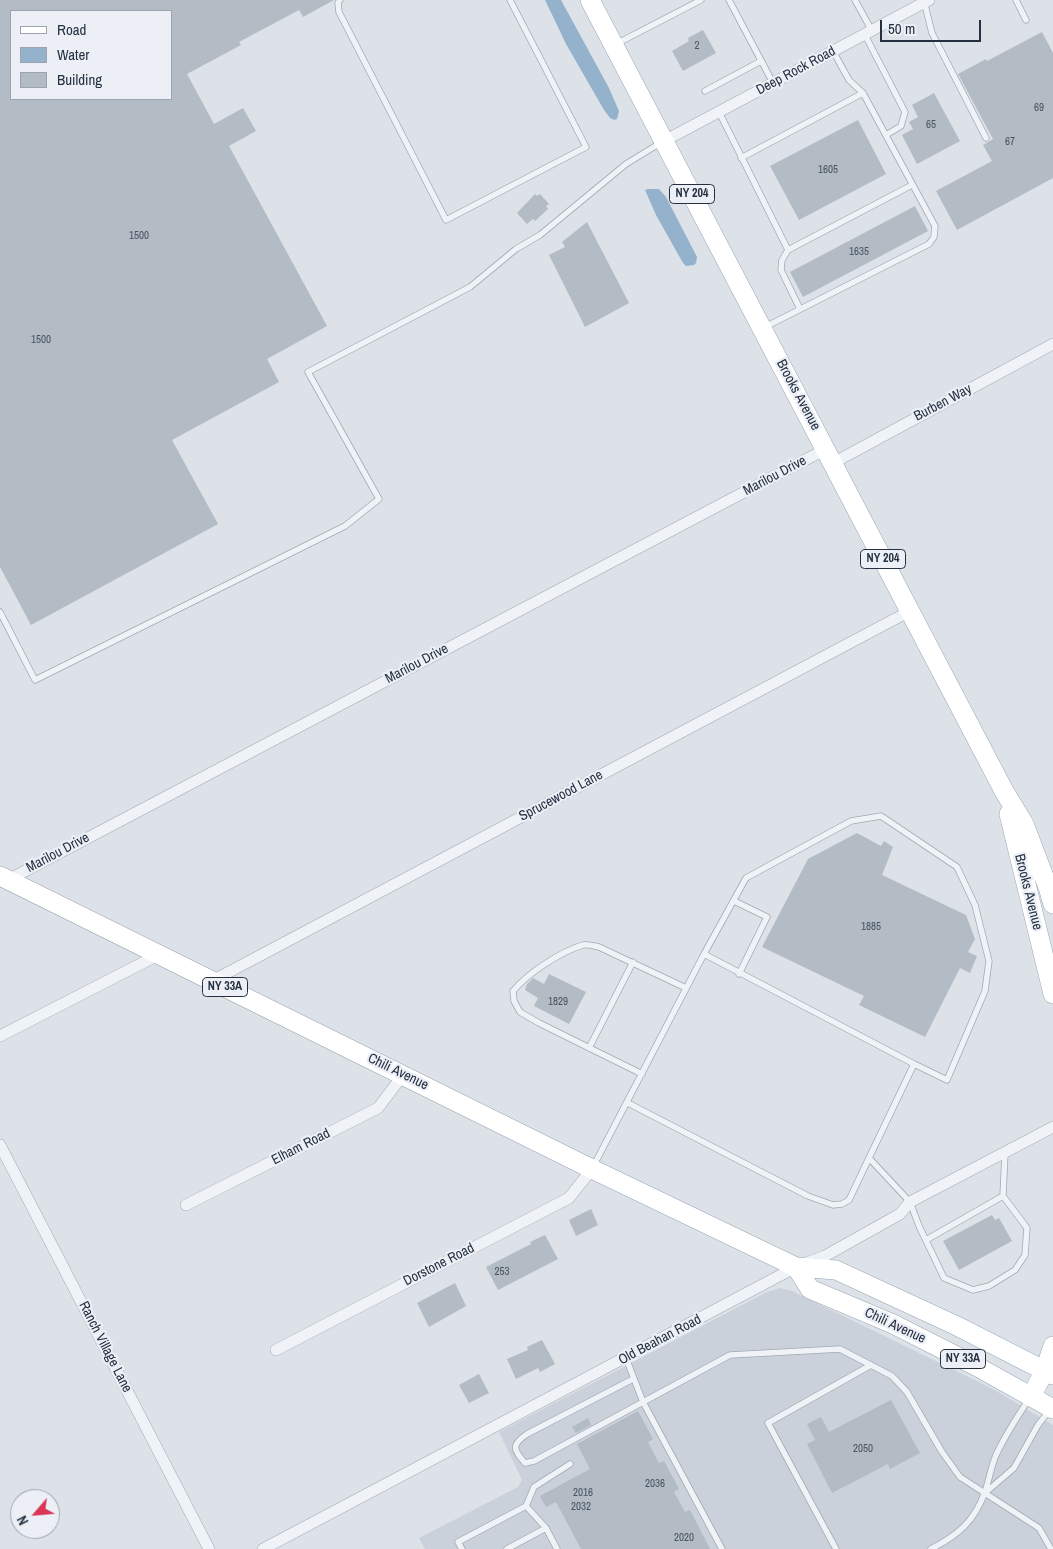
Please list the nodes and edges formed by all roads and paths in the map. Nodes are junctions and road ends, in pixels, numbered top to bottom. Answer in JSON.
{"nodes":[{"id":1,"x":340,"y":0,"type":"edge"},
{"id":2,"x":510,"y":0,"type":"edge"},
{"id":3,"x":590,"y":0,"type":"edge"},
{"id":4,"x":701,"y":0,"type":"edge"},
{"id":5,"x":729,"y":0,"type":"edge"},
{"id":6,"x":855,"y":0,"type":"edge"},
{"id":7,"x":1016,"y":0,"type":"edge"},
{"id":8,"x":926,"y":1,"type":"edge"},
{"id":9,"x":1026,"y":20,"type":"dead end"},
{"id":10,"x":868,"y":33,"type":"junction"},
{"id":11,"x":614,"y":46,"type":"junction"},
{"id":12,"x":833,"y":51,"type":"junction"},
{"id":13,"x":761,"y":61,"type":"junction"},
{"id":14,"x":773,"y":83,"type":"junction"},
{"id":15,"x":705,"y":90,"type":"dead end"},
{"id":16,"x":863,"y":93,"type":"junction"},
{"id":17,"x":719,"y":112,"type":"junction"},
{"id":18,"x":886,"y":135,"type":"junction"},
{"id":19,"x":986,"y":138,"type":"dead end"},
{"id":20,"x":664,"y":141,"type":"junction"},
{"id":21,"x":742,"y":158,"type":"junction"},
{"id":22,"x":912,"y":185,"type":"junction"},
{"id":23,"x":788,"y":250,"type":"junction"},
{"id":24,"x":800,"y":309,"type":"junction"},
{"id":25,"x":763,"y":328,"type":"junction"},
{"id":26,"x":1053,"y":344,"type":"edge"},
{"id":27,"x":830,"y":456,"type":"junction"},
{"id":28,"x":910,"y":611,"type":"junction"},
{"id":29,"x":0,"y":612,"type":"edge"},
{"id":30,"x":1004,"y":791,"type":"junction"},
{"id":31,"x":4,"y":878,"type":"edge"},
{"id":32,"x":734,"y":901,"type":"junction"},
{"id":33,"x":1053,"y":904,"type":"edge"},
{"id":34,"x":704,"y":954,"type":"junction"},
{"id":35,"x":158,"y":955,"type":"junction"},
{"id":36,"x":633,"y":962,"type":"junction"},
{"id":37,"x":739,"y":974,"type":"junction"},
{"id":38,"x":212,"y":981,"type":"junction"},
{"id":39,"x":686,"y":988,"type":"junction"},
{"id":40,"x":1053,"y":994,"type":"edge"},
{"id":41,"x":0,"y":1036,"type":"edge"},
{"id":42,"x":589,"y":1048,"type":"junction"},
{"id":43,"x":914,"y":1064,"type":"junction"},
{"id":44,"x":642,"y":1074,"type":"junction"},
{"id":45,"x":404,"y":1075,"type":"junction"},
{"id":46,"x":628,"y":1103,"type":"junction"},
{"id":47,"x":1053,"y":1127,"type":"edge"},
{"id":48,"x":0,"y":1145,"type":"edge"},
{"id":49,"x":1005,"y":1152,"type":"junction"},
{"id":50,"x":869,"y":1158,"type":"junction"},
{"id":51,"x":592,"y":1169,"type":"junction"},
{"id":52,"x":1003,"y":1196,"type":"junction"},
{"id":53,"x":910,"y":1202,"type":"junction"},
{"id":54,"x":186,"y":1205,"type":"dead end"},
{"id":55,"x":926,"y":1240,"type":"junction"},
{"id":56,"x":796,"y":1267,"type":"junction"},
{"id":57,"x":1053,"y":1346,"type":"edge"},
{"id":58,"x":276,"y":1350,"type":"dead end"},
{"id":59,"x":626,"y":1358,"type":"junction"},
{"id":60,"x":871,"y":1365,"type":"junction"},
{"id":61,"x":1049,"y":1373,"type":"edge"},
{"id":62,"x":633,"y":1379,"type":"junction"},
{"id":63,"x":1032,"y":1395,"type":"junction"},
{"id":64,"x":643,"y":1402,"type":"junction"},
{"id":65,"x":1052,"y":1407,"type":"edge"},
{"id":66,"x":570,"y":1464,"type":"dead end"},
{"id":67,"x":984,"y":1493,"type":"junction"},
{"id":68,"x":526,"y":1506,"type":"junction"},
{"id":69,"x":546,"y":1528,"type":"junction"},
{"id":70,"x":1052,"y":1548,"type":"edge"},
{"id":71,"x":209,"y":1549,"type":"edge"},
{"id":72,"x":263,"y":1549,"type":"edge"},
{"id":73,"x":462,"y":1549,"type":"edge"},
{"id":74,"x":507,"y":1549,"type":"edge"},
{"id":75,"x":557,"y":1549,"type":"edge"},
{"id":76,"x":722,"y":1549,"type":"edge"},
{"id":77,"x":836,"y":1549,"type":"edge"},
{"id":78,"x":931,"y":1549,"type":"edge"}],
"edges":[{"from":1,"to":2,"type":"lane"},
{"from":3,"to":11,"type":"main road","name":"Brooks Avenue","number":"NY 204"},
{"from":4,"to":11,"type":"lane"},
{"from":5,"to":13,"type":"lane"},
{"from":6,"to":10,"type":"lane"},
{"from":7,"to":9,"type":"lane"},
{"from":8,"to":10,"type":"street","name":"Deep Rock Road"},
{"from":8,"to":19,"type":"lane"},
{"from":10,"to":12,"type":"street","name":"Deep Rock Road"},
{"from":10,"to":18,"type":"lane"},
{"from":11,"to":20,"type":"main road","name":"Brooks Avenue","number":"NY 204"},
{"from":12,"to":14,"type":"street","name":"Deep Rock Road"},
{"from":12,"to":16,"type":"lane"},
{"from":13,"to":14,"type":"lane"},
{"from":13,"to":15,"type":"lane"},
{"from":14,"to":17,"type":"street","name":"Deep Rock Road"},
{"from":16,"to":18,"type":"lane"},
{"from":16,"to":21,"type":"lane"},
{"from":17,"to":20,"type":"street","name":"Deep Rock Road"},
{"from":17,"to":21,"type":"lane"},
{"from":18,"to":22,"type":"lane"},
{"from":20,"to":25,"type":"main road","name":"Brooks Avenue","number":"NY 204"},
{"from":20,"to":29,"type":"lane"},
{"from":21,"to":23,"type":"lane"},
{"from":22,"to":23,"type":"lane"},
{"from":22,"to":24,"type":"lane"},
{"from":23,"to":24,"type":"lane"},
{"from":24,"to":25,"type":"lane"},
{"from":25,"to":27,"type":"main road","name":"Brooks Avenue","number":"NY 204"},
{"from":26,"to":27,"type":"street","name":"Burben Way"},
{"from":27,"to":28,"type":"main road","name":"Brooks Avenue","number":"NY 204"},
{"from":27,"to":31,"type":"street","name":"Marilou Drive"},
{"from":28,"to":30,"type":"main road","name":"Brooks Avenue","number":"NY 204"},
{"from":28,"to":38,"type":"street","name":"Sprucewood Lane"},
{"from":30,"to":33,"type":"main road","name":"Brooks Avenue","number":"NY 204"},
{"from":30,"to":40,"type":"main road","name":"Brooks Avenue","number":"NY 204"},
{"from":31,"to":35,"type":"main road","name":"Chili Avenue","number":"NY 33A"},
{"from":32,"to":34,"type":"lane"},
{"from":32,"to":37,"type":"lane"},
{"from":32,"to":43,"type":"lane"},
{"from":34,"to":37,"type":"lane"},
{"from":34,"to":39,"type":"lane"},
{"from":35,"to":38,"type":"main road","name":"Chili Avenue","number":"NY 33A"},
{"from":35,"to":41,"type":"street"},
{"from":36,"to":39,"type":"lane"},
{"from":36,"to":42,"type":"lane"},
{"from":36,"to":42,"type":"lane"},
{"from":37,"to":43,"type":"lane"},
{"from":38,"to":45,"type":"main road","name":"Chili Avenue","number":"NY 33A"},
{"from":39,"to":44,"type":"lane"},
{"from":42,"to":44,"type":"lane"},
{"from":43,"to":50,"type":"lane"},
{"from":44,"to":46,"type":"lane"},
{"from":45,"to":51,"type":"main road","name":"Chili Avenue","number":"NY 33A"},
{"from":45,"to":54,"type":"street","name":"Elham Road"},
{"from":46,"to":50,"type":"lane"},
{"from":46,"to":51,"type":"lane"},
{"from":47,"to":49,"type":"street","name":"Old Beahan Road"},
{"from":48,"to":71,"type":"street","name":"Ranch Village Lane"},
{"from":49,"to":52,"type":"lane"},
{"from":49,"to":53,"type":"street","name":"Old Beahan Road"},
{"from":50,"to":53,"type":"lane"},
{"from":51,"to":56,"type":"main road","name":"Chili Avenue","number":"NY 33A"},
{"from":51,"to":58,"type":"street","name":"Dorstone Road"},
{"from":52,"to":55,"type":"lane"},
{"from":52,"to":55,"type":"lane"},
{"from":53,"to":55,"type":"lane"},
{"from":53,"to":56,"type":"street","name":"Old Beahan Road"},
{"from":56,"to":59,"type":"street","name":"Old Beahan Road"},
{"from":56,"to":61,"type":"main road","name":"Chili Avenue","number":"NY 33A"},
{"from":56,"to":63,"type":"main road","name":"Chili Avenue","number":"NY 33A"},
{"from":57,"to":61,"type":"main road"},
{"from":59,"to":62,"type":"lane"},
{"from":59,"to":72,"type":"street","name":"Old Beahan Road"},
{"from":60,"to":64,"type":"lane"},
{"from":60,"to":67,"type":"lane"},
{"from":60,"to":77,"type":"lane"},
{"from":61,"to":63,"type":"main road"},
{"from":62,"to":64,"type":"lane"},
{"from":62,"to":64,"type":"lane"},
{"from":63,"to":65,"type":"main road","name":"Chili Avenue","number":"NY 33A"},
{"from":63,"to":67,"type":"lane"},
{"from":64,"to":76,"type":"lane"},
{"from":65,"to":67,"type":"lane"},
{"from":66,"to":68,"type":"lane"},
{"from":67,"to":70,"type":"lane"},
{"from":67,"to":78,"type":"lane"},
{"from":68,"to":69,"type":"lane"},
{"from":68,"to":73,"type":"lane"},
{"from":69,"to":74,"type":"lane"},
{"from":69,"to":75,"type":"lane"}]}
